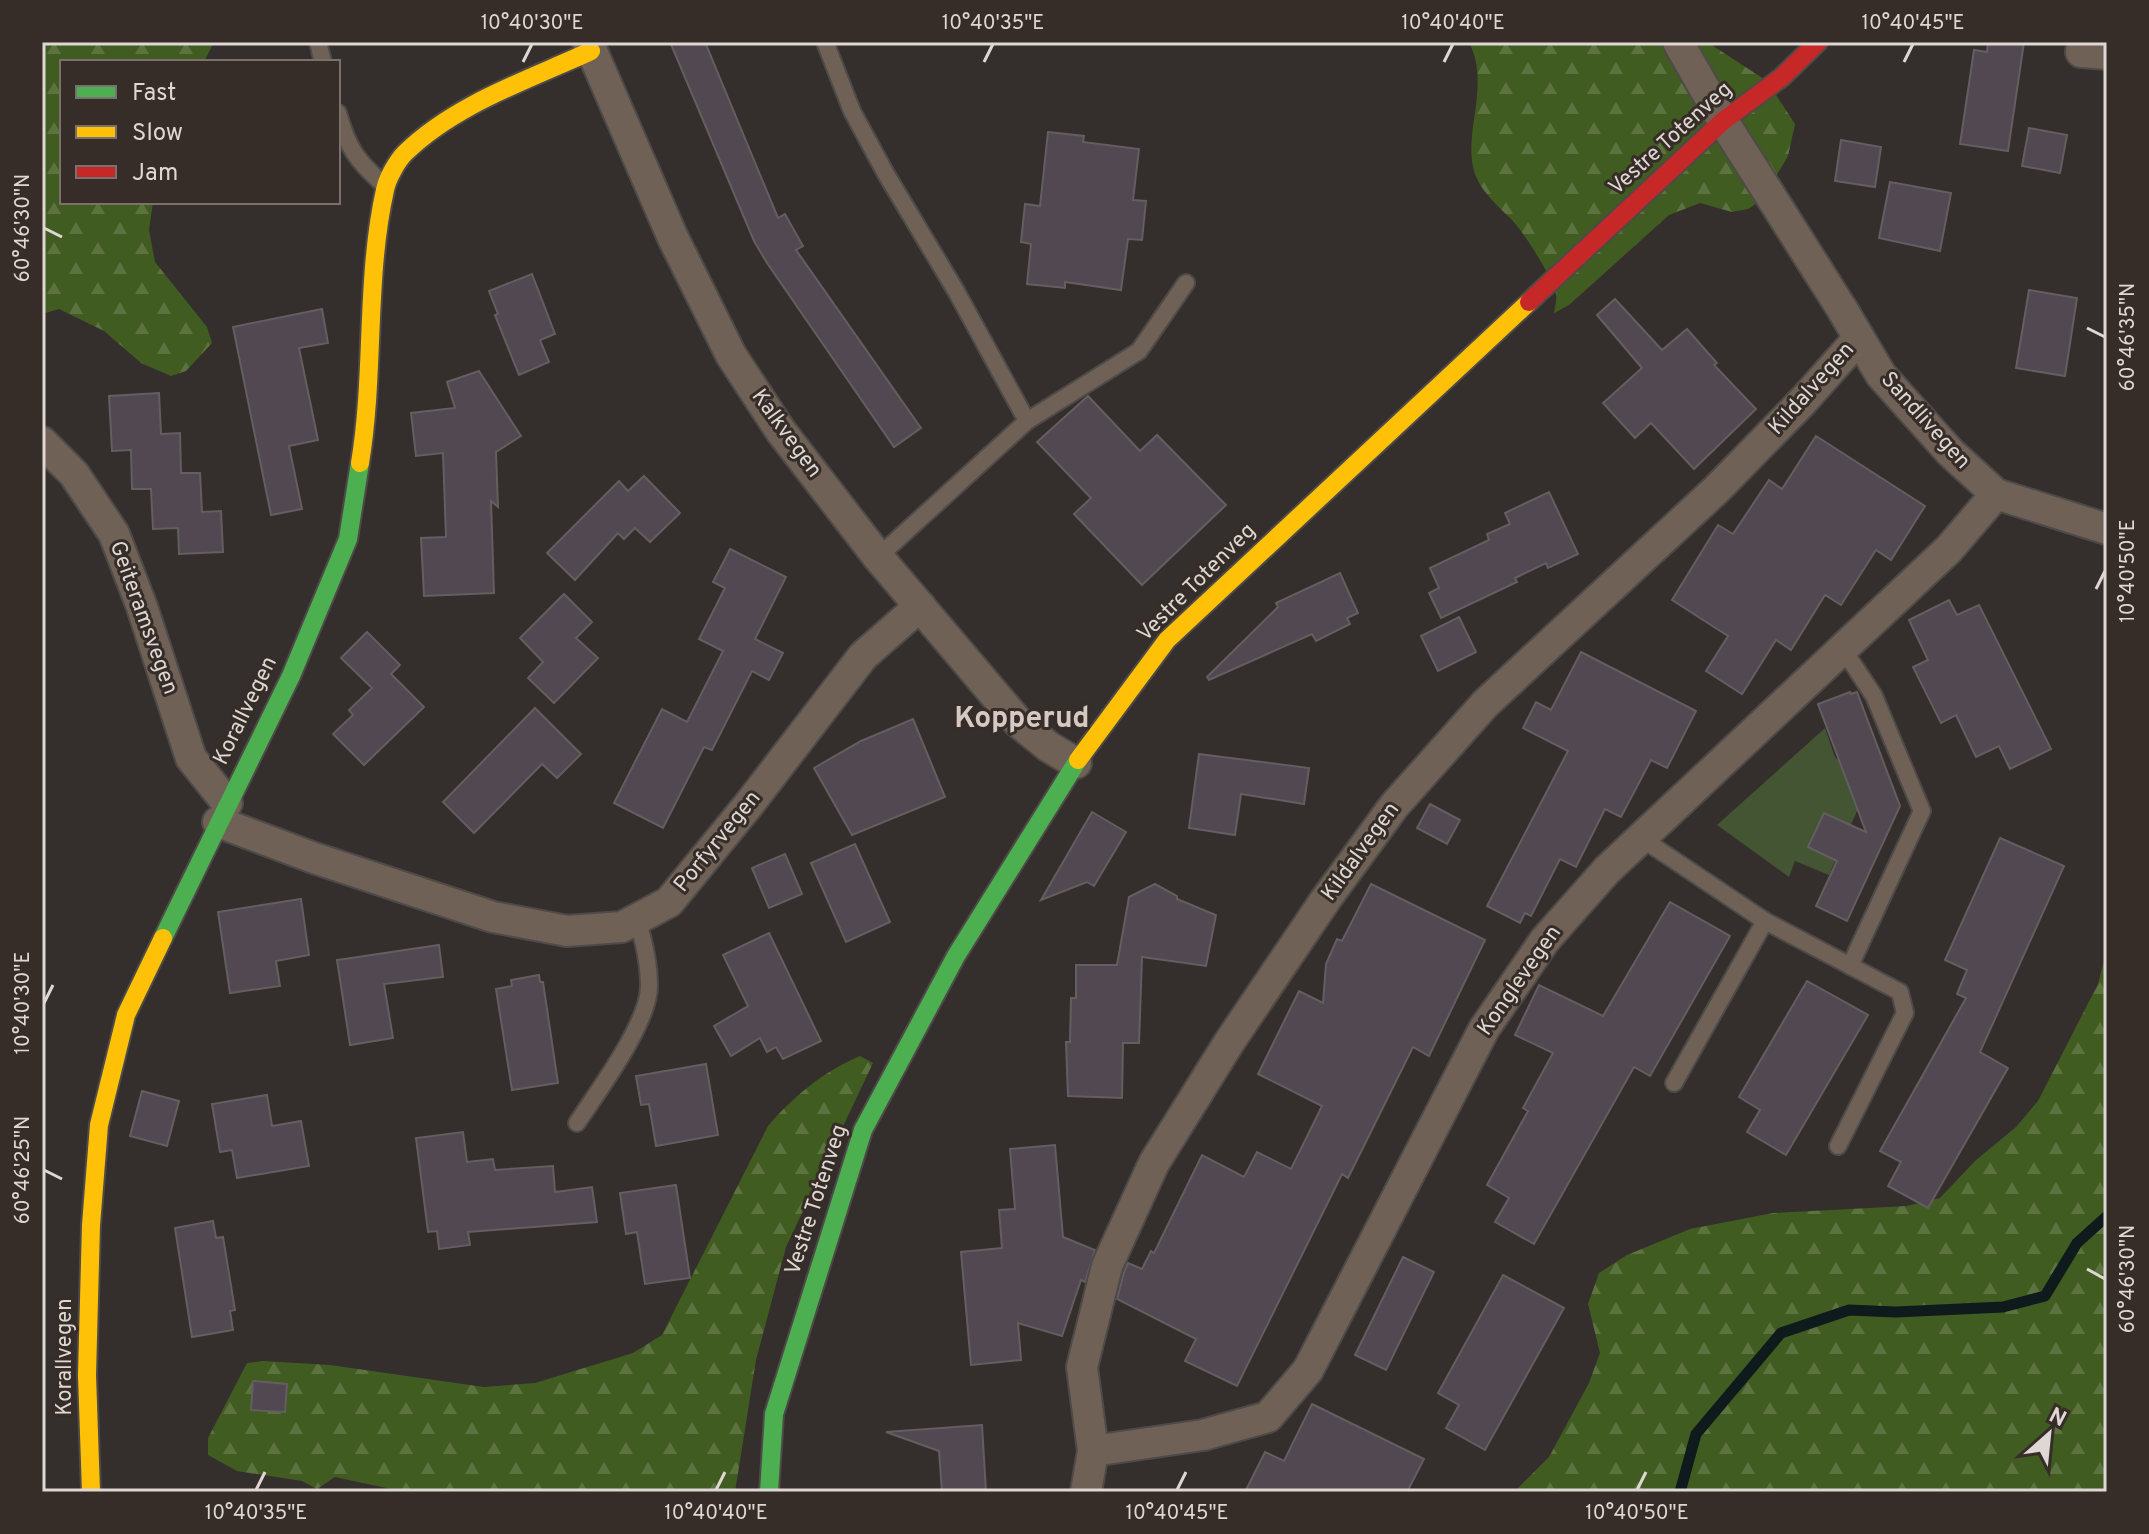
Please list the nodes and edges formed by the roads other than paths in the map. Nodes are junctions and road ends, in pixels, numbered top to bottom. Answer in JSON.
{"nodes":[{"id":1,"x":825,"y":42,"type":"edge"},
{"id":2,"x":1678,"y":42,"type":"edge"},
{"id":3,"x":1818,"y":42,"type":"edge"},
{"id":4,"x":589,"y":46,"type":"edge"},
{"id":5,"x":340,"y":120,"type":"edge"},
{"id":6,"x":1723,"y":121,"type":"junction"},
{"id":7,"x":385,"y":187,"type":"junction"},
{"id":8,"x":1186,"y":283,"type":"dead end"},
{"id":9,"x":1859,"y":338,"type":"junction"},
{"id":10,"x":1027,"y":421,"type":"junction"},
{"id":11,"x":42,"y":442,"type":"edge"},
{"id":12,"x":1996,"y":494,"type":"junction"},
{"id":13,"x":2107,"y":529,"type":"edge"},
{"id":14,"x":878,"y":557,"type":"junction"},
{"id":15,"x":920,"y":606,"type":"junction"},
{"id":16,"x":1843,"y":649,"type":"junction"},
{"id":17,"x":1076,"y":763,"type":"junction"},
{"id":18,"x":222,"y":813,"type":"junction"},
{"id":19,"x":1641,"y":838,"type":"junction"},
{"id":20,"x":637,"y":919,"type":"junction"},
{"id":21,"x":1765,"y":921,"type":"junction"},
{"id":22,"x":1850,"y":966,"type":"junction"},
{"id":23,"x":1674,"y":1083,"type":"dead end"},
{"id":24,"x":577,"y":1123,"type":"dead end"},
{"id":25,"x":1838,"y":1146,"type":"dead end"},
{"id":26,"x":1093,"y":1451,"type":"junction"},
{"id":27,"x":91,"y":1492,"type":"edge"},
{"id":28,"x":769,"y":1492,"type":"edge"},
{"id":29,"x":1086,"y":1492,"type":"edge"}],
"edges":[{"from":1,"to":10,"type":"lane"},
{"from":2,"to":6,"type":"street","name":"Sandlivegen"},
{"from":3,"to":6,"type":"main road","name":"Vestre Totenveg"},
{"from":4,"to":7,"type":"main road","name":"Korallvegen"},
{"from":4,"to":14,"type":"street","name":"Kalkvegen"},
{"from":5,"to":7,"type":"lane"},
{"from":6,"to":9,"type":"street","name":"Sandlivegen"},
{"from":6,"to":17,"type":"main road","name":"Vestre Totenveg"},
{"from":7,"to":18,"type":"main road","name":"Korallvegen"},
{"from":8,"to":10,"type":"lane"},
{"from":9,"to":12,"type":"street","name":"Sandlivegen"},
{"from":9,"to":26,"type":"street","name":"Kildalvegen"},
{"from":10,"to":14,"type":"lane"},
{"from":11,"to":18,"type":"street","name":"Geiteramsvegen"},
{"from":12,"to":13,"type":"street","name":"Sandlivegen"},
{"from":12,"to":16,"type":"street","name":"Konglevegen"},
{"from":14,"to":15,"type":"street","name":"Kalkvegen"},
{"from":15,"to":17,"type":"street","name":"Kalkvegen"},
{"from":15,"to":20,"type":"street","name":"Porfyrvegen"},
{"from":16,"to":19,"type":"street","name":"Konglevegen"},
{"from":16,"to":22,"type":"lane"},
{"from":17,"to":28,"type":"main road","name":"Vestre Totenveg"},
{"from":18,"to":20,"type":"street","name":"Porfyrvegen"},
{"from":18,"to":27,"type":"main road","name":"Korallvegen"},
{"from":19,"to":21,"type":"lane"},
{"from":19,"to":26,"type":"street","name":"Konglevegen"},
{"from":20,"to":24,"type":"lane"},
{"from":21,"to":22,"type":"lane"},
{"from":21,"to":23,"type":"lane"},
{"from":22,"to":25,"type":"lane"},
{"from":26,"to":29,"type":"street","name":"Kildalvegen"}]}
